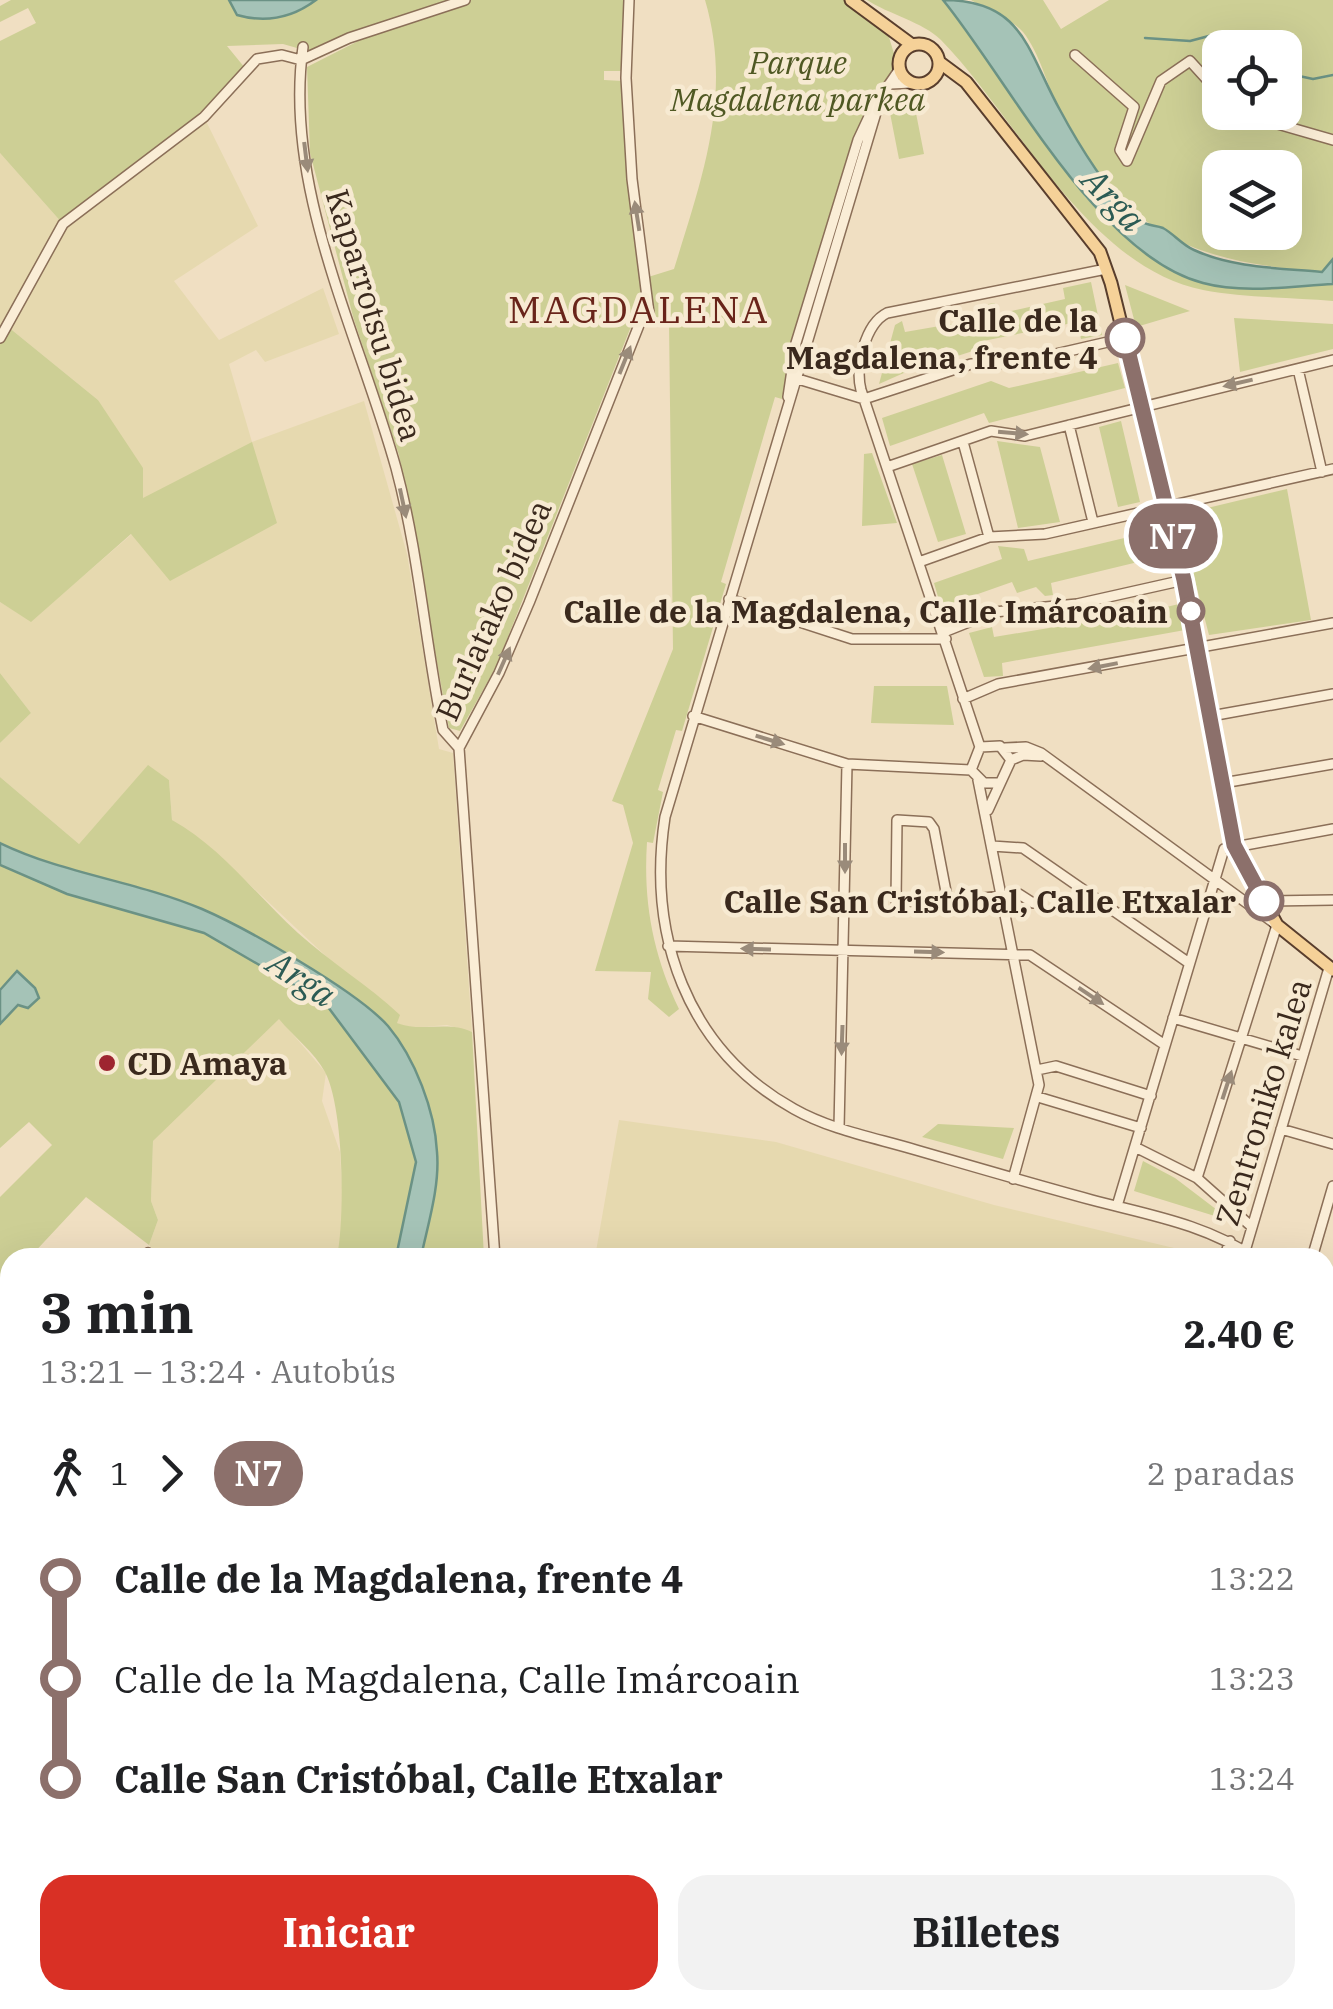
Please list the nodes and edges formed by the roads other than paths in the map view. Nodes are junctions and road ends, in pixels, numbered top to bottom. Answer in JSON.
{"nodes":[{"id":1,"x":465,"y":0,"type":"edge"},
{"id":2,"x":629,"y":0,"type":"edge"},
{"id":3,"x":851,"y":0,"type":"edge"},
{"id":4,"x":881,"y":22,"type":"junction"},
{"id":5,"x":912,"y":45,"type":"junction"},
{"id":6,"x":303,"y":47,"type":"dead end"},
{"id":7,"x":901,"y":54,"type":"junction"},
{"id":8,"x":1075,"y":54,"type":"dead end"},
{"id":9,"x":301,"y":60,"type":"junction"},
{"id":10,"x":938,"y":62,"type":"junction"},
{"id":11,"x":899,"y":70,"type":"junction"},
{"id":12,"x":1202,"y":74,"type":"edge"},
{"id":13,"x":934,"y":76,"type":"junction"},
{"id":14,"x":966,"y":82,"type":"junction"},
{"id":15,"x":911,"y":83,"type":"junction"},
{"id":16,"x":891,"y":84,"type":"junction"},
{"id":17,"x":880,"y":96,"type":"junction"},
{"id":18,"x":1298,"y":130,"type":"edge"},
{"id":19,"x":1333,"y":140,"type":"edge"},
{"id":20,"x":1106,"y":269,"type":"junction"},
{"id":21,"x":0,"y":338,"type":"edge"},
{"id":22,"x":1125,"y":338,"type":"junction"},
{"id":23,"x":1333,"y":360,"type":"edge"},
{"id":24,"x":1298,"y":369,"type":"junction"},
{"id":25,"x":798,"y":378,"type":"junction"},
{"id":26,"x":864,"y":399,"type":"junction"},
{"id":27,"x":788,"y":400,"type":"junction"},
{"id":28,"x":1141,"y":407,"type":"junction"},
{"id":29,"x":1069,"y":425,"type":"junction"},
{"id":30,"x":962,"y":442,"type":"junction"},
{"id":31,"x":887,"y":467,"type":"junction"},
{"id":32,"x":1328,"y":471,"type":"edge"},
{"id":33,"x":1165,"y":506,"type":"junction"},
{"id":34,"x":1093,"y":522,"type":"junction"},
{"id":35,"x":989,"y":537,"type":"junction"},
{"id":36,"x":919,"y":562,"type":"junction"},
{"id":37,"x":1184,"y":580,"type":"junction"},
{"id":38,"x":729,"y":600,"type":"junction"},
{"id":39,"x":1333,"y":623,"type":"edge"},
{"id":40,"x":944,"y":636,"type":"junction"},
{"id":41,"x":1198,"y":648,"type":"junction"},
{"id":42,"x":1333,"y":694,"type":"edge"},
{"id":43,"x":964,"y":700,"type":"junction"},
{"id":44,"x":693,"y":716,"type":"junction"},
{"id":45,"x":1211,"y":716,"type":"junction"},
{"id":46,"x":976,"y":730,"type":"junction"},
{"id":47,"x":992,"y":744,"type":"junction"},
{"id":48,"x":980,"y":747,"type":"junction"},
{"id":49,"x":458,"y":748,"type":"junction"},
{"id":50,"x":1004,"y":748,"type":"junction"},
{"id":51,"x":1048,"y":759,"type":"junction"},
{"id":52,"x":1012,"y":760,"type":"junction"},
{"id":53,"x":847,"y":764,"type":"junction"},
{"id":54,"x":1333,"y":764,"type":"edge"},
{"id":55,"x":971,"y":770,"type":"junction"},
{"id":56,"x":978,"y":780,"type":"junction"},
{"id":57,"x":999,"y":783,"type":"junction"},
{"id":58,"x":1223,"y":784,"type":"junction"},
{"id":59,"x":988,"y":818,"type":"junction"},
{"id":60,"x":1333,"y":829,"type":"edge"},
{"id":61,"x":1234,"y":845,"type":"junction"},
{"id":62,"x":992,"y":846,"type":"junction"},
{"id":63,"x":1214,"y":880,"type":"junction"},
{"id":64,"x":1002,"y":894,"type":"junction"},
{"id":65,"x":1333,"y":900,"type":"edge"},
{"id":66,"x":1264,"y":901,"type":"junction"},
{"id":67,"x":948,"y":902,"type":"junction"},
{"id":68,"x":1033,"y":903,"type":"dead end"},
{"id":69,"x":1276,"y":925,"type":"junction"},
{"id":70,"x":668,"y":946,"type":"junction"},
{"id":71,"x":844,"y":952,"type":"junction"},
{"id":72,"x":1014,"y":954,"type":"junction"},
{"id":73,"x":1189,"y":963,"type":"junction"},
{"id":74,"x":1331,"y":969,"type":"edge"},
{"id":75,"x":1173,"y":1018,"type":"junction"},
{"id":76,"x":1242,"y":1039,"type":"junction"},
{"id":77,"x":1165,"y":1045,"type":"junction"},
{"id":78,"x":1302,"y":1056,"type":"junction"},
{"id":79,"x":1036,"y":1070,"type":"junction"},
{"id":80,"x":1150,"y":1096,"type":"junction"},
{"id":81,"x":1038,"y":1097,"type":"junction"},
{"id":82,"x":839,"y":1128,"type":"junction"},
{"id":83,"x":1140,"y":1128,"type":"junction"},
{"id":84,"x":1280,"y":1129,"type":"junction"},
{"id":85,"x":1333,"y":1144,"type":"edge"},
{"id":86,"x":1135,"y":1147,"type":"junction"},
{"id":87,"x":1197,"y":1178,"type":"junction"},
{"id":88,"x":1013,"y":1179,"type":"junction"},
{"id":89,"x":1333,"y":1186,"type":"edge"},
{"id":90,"x":1117,"y":1206,"type":"junction"},
{"id":91,"x":1252,"y":1227,"type":"junction"},
{"id":92,"x":1230,"y":1241,"type":"junction"},
{"id":93,"x":493,"y":1248,"type":"edge"},
{"id":94,"x":1228,"y":1248,"type":"edge"},
{"id":95,"x":1240,"y":1248,"type":"edge"},
{"id":96,"x":1246,"y":1248,"type":"edge"},
{"id":97,"x":1315,"y":1248,"type":"edge"}],
"edges":[{"from":1,"to":9,"type":"street"},
{"from":49,"to":2,"type":"street","name":"Burlatako bidea","one_way":true},
{"from":3,"to":4,"type":"main road"},
{"from":4,"to":5,"type":"main road"},
{"from":4,"to":7,"type":"main road"},
{"from":5,"to":7,"type":"main road"},
{"from":5,"to":10,"type":"main road"},
{"from":6,"to":9,"type":"street","name":"Kaparrotsu bidea"},
{"from":7,"to":11,"type":"main road"},
{"from":8,"to":12,"type":"street"},
{"from":9,"to":21,"type":"street"},
{"from":9,"to":49,"type":"street","name":"Kaparrotsu bidea","one_way":true},
{"from":10,"to":13,"type":"main road"},
{"from":10,"to":14,"type":"main road"},
{"from":11,"to":15,"type":"main road"},
{"from":11,"to":16,"type":"street"},
{"from":13,"to":14,"type":"main road"},
{"from":13,"to":15,"type":"main road"},
{"from":14,"to":20,"type":"main road"},
{"from":15,"to":16,"type":"street"},
{"from":16,"to":17,"type":"street"},
{"from":17,"to":25,"type":"street"},
{"from":17,"to":27,"type":"street"},
{"from":18,"to":19,"type":"street"},
{"from":20,"to":22,"type":"main road"},
{"from":20,"to":26,"type":"street"},
{"from":22,"to":26,"type":"street"},
{"from":22,"to":28,"type":"main road"},
{"from":23,"to":24,"type":"street"},
{"from":24,"to":28,"type":"street","one_way":true},
{"from":24,"to":32,"type":"street"},
{"from":25,"to":26,"type":"street"},
{"from":25,"to":27,"type":"street"},
{"from":26,"to":31,"type":"street"},
{"from":27,"to":38,"type":"street"},
{"from":28,"to":29,"type":"street"},
{"from":28,"to":33,"type":"main road"},
{"from":30,"to":29,"type":"street","one_way":true},
{"from":29,"to":34,"type":"street"},
{"from":30,"to":31,"type":"street"},
{"from":30,"to":35,"type":"street"},
{"from":31,"to":36,"type":"street"},
{"from":32,"to":33,"type":"street"},
{"from":33,"to":34,"type":"street"},
{"from":33,"to":37,"type":"main road"},
{"from":34,"to":35,"type":"street"},
{"from":35,"to":36,"type":"street"},
{"from":36,"to":40,"type":"street"},
{"from":37,"to":40,"type":"street"},
{"from":37,"to":41,"type":"main road"},
{"from":38,"to":40,"type":"street"},
{"from":38,"to":44,"type":"street"},
{"from":39,"to":41,"type":"street"},
{"from":40,"to":43,"type":"street"},
{"from":41,"to":43,"type":"street","one_way":true},
{"from":41,"to":45,"type":"main road"},
{"from":42,"to":45,"type":"street"},
{"from":43,"to":46,"type":"street"},
{"from":44,"to":53,"type":"street","one_way":true},
{"from":44,"to":70,"type":"street"},
{"from":45,"to":58,"type":"main road"},
{"from":46,"to":47,"type":"street"},
{"from":46,"to":48,"type":"street"},
{"from":47,"to":48,"type":"street"},
{"from":47,"to":50,"type":"street"},
{"from":48,"to":55,"type":"street"},
{"from":49,"to":93,"type":"street","name":"Burlatako bidea"},
{"from":50,"to":51,"type":"street"},
{"from":50,"to":52,"type":"street"},
{"from":51,"to":52,"type":"street"},
{"from":51,"to":63,"type":"street"},
{"from":52,"to":57,"type":"street"},
{"from":53,"to":55,"type":"street"},
{"from":53,"to":71,"type":"street","one_way":true},
{"from":54,"to":58,"type":"street"},
{"from":55,"to":56,"type":"street"},
{"from":56,"to":57,"type":"street"},
{"from":56,"to":59,"type":"street"},
{"from":57,"to":59,"type":"street"},
{"from":58,"to":61,"type":"main road"},
{"from":59,"to":62,"type":"street"},
{"from":60,"to":61,"type":"street"},
{"from":61,"to":63,"type":"street"},
{"from":61,"to":66,"type":"main road"},
{"from":62,"to":64,"type":"street"},
{"from":62,"to":73,"type":"street"},
{"from":63,"to":69,"type":"street"},
{"from":63,"to":73,"type":"street"},
{"from":64,"to":67,"type":"street"},
{"from":64,"to":68,"type":"street"},
{"from":64,"to":72,"type":"street"},
{"from":65,"to":66,"type":"street"},
{"from":66,"to":69,"type":"main road"},
{"from":67,"to":67,"type":"street"},
{"from":69,"to":74,"type":"main road"},
{"from":69,"to":76,"type":"street"},
{"from":71,"to":70,"type":"street","one_way":true},
{"from":70,"to":82,"type":"street"},
{"from":71,"to":72,"type":"street","one_way":true},
{"from":71,"to":82,"type":"street","one_way":true},
{"from":72,"to":77,"type":"street","one_way":true},
{"from":72,"to":79,"type":"street"},
{"from":73,"to":75,"type":"street"},
{"from":74,"to":78,"type":"street","name":"Zentroniko kalea"},
{"from":75,"to":76,"type":"street"},
{"from":75,"to":77,"type":"street"},
{"from":76,"to":78,"type":"street"},
{"from":87,"to":76,"type":"street","one_way":true},
{"from":77,"to":80,"type":"street"},
{"from":78,"to":84,"type":"street","name":"Zentroniko kalea"},
{"from":79,"to":80,"type":"street"},
{"from":79,"to":81,"type":"street"},
{"from":80,"to":83,"type":"street"},
{"from":81,"to":83,"type":"street"},
{"from":81,"to":88,"type":"street"},
{"from":82,"to":88,"type":"street"},
{"from":83,"to":86,"type":"street"},
{"from":84,"to":85,"type":"street"},
{"from":84,"to":91,"type":"street","name":"Zentroniko kalea"},
{"from":86,"to":87,"type":"street"},
{"from":86,"to":90,"type":"street"},
{"from":87,"to":91,"type":"street"},
{"from":88,"to":90,"type":"street"},
{"from":89,"to":97,"type":"street"},
{"from":90,"to":92,"type":"street"},
{"from":91,"to":96,"type":"street","name":"Zentroniko kalea"},
{"from":92,"to":94,"type":"street"},
{"from":92,"to":95,"type":"street"}]}
